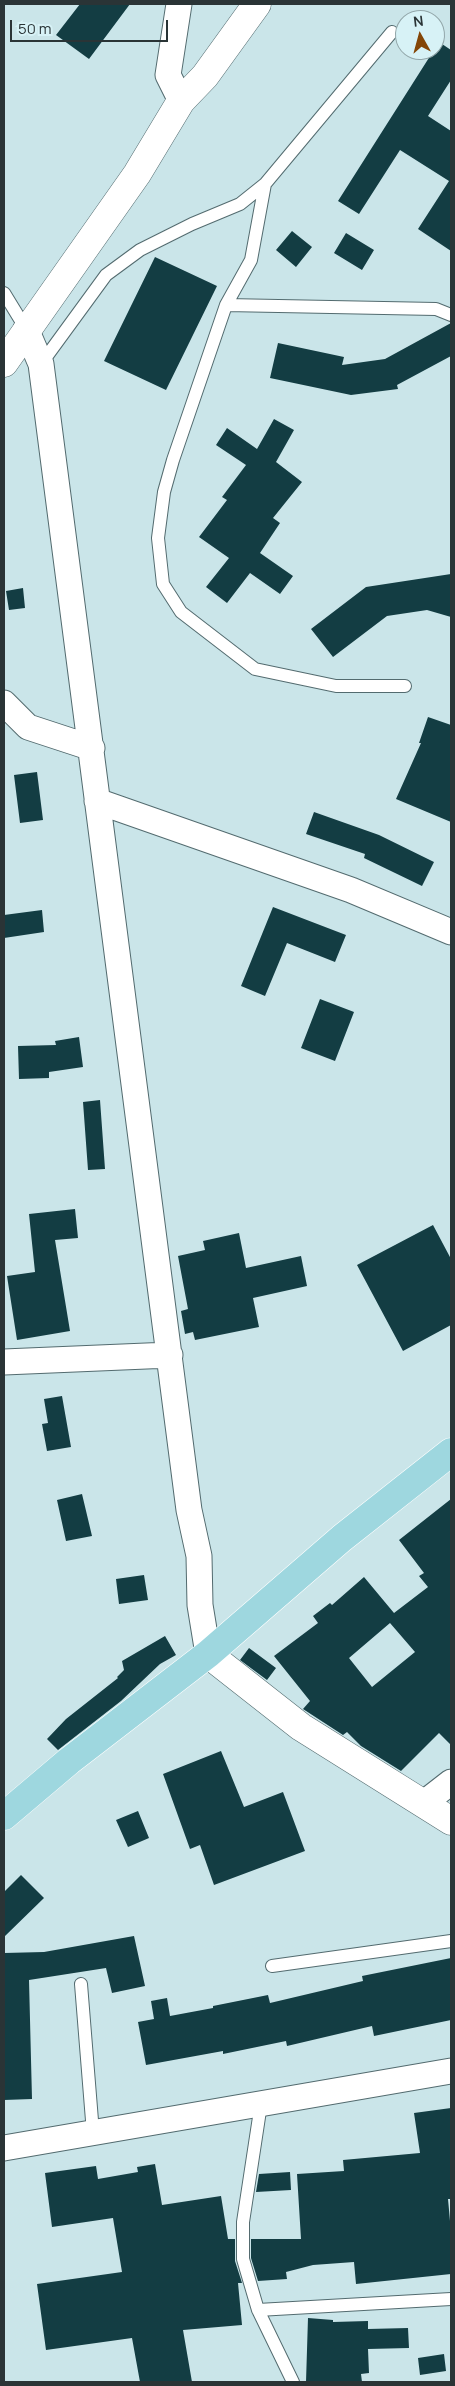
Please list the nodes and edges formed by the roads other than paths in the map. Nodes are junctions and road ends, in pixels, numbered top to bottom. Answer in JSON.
{"nodes":[{"id":1,"x":179,"y":4,"type":"edge"},
{"id":2,"x":257,"y":4,"type":"edge"},
{"id":3,"x":392,"y":32,"type":"dead end"},
{"id":4,"x":181,"y":101,"type":"junction"},
{"id":5,"x":265,"y":184,"type":"junction"},
{"id":6,"x":4,"y":293,"type":"edge"},
{"id":7,"x":226,"y":305,"type":"junction"},
{"id":8,"x":451,"y":315,"type":"edge"},
{"id":9,"x":26,"y":329,"type":"junction"},
{"id":10,"x":4,"y":363,"type":"edge"},
{"id":11,"x":41,"y":364,"type":"junction"},
{"id":12,"x":405,"y":686,"type":"dead end"},
{"id":13,"x":4,"y":703,"type":"edge"},
{"id":14,"x":92,"y":748,"type":"junction"},
{"id":15,"x":97,"y":801,"type":"junction"},
{"id":16,"x":451,"y":932,"type":"edge"},
{"id":17,"x":170,"y":1355,"type":"junction"},
{"id":18,"x":4,"y":1362,"type":"edge"},
{"id":19,"x":451,"y":1452,"type":"edge"},
{"id":20,"x":208,"y":1654,"type":"junction"},
{"id":21,"x":451,"y":1782,"type":"edge"},
{"id":22,"x":424,"y":1803,"type":"junction"},
{"id":23,"x":4,"y":1816,"type":"edge"},
{"id":24,"x":451,"y":1821,"type":"edge"},
{"id":25,"x":451,"y":1941,"type":"edge"},
{"id":26,"x":272,"y":1966,"type":"dead end"},
{"id":27,"x":81,"y":1984,"type":"dead end"},
{"id":28,"x":451,"y":2071,"type":"edge"},
{"id":29,"x":261,"y":2104,"type":"junction"},
{"id":30,"x":93,"y":2133,"type":"junction"},
{"id":31,"x":4,"y":2148,"type":"edge"},
{"id":32,"x":451,"y":2299,"type":"edge"},
{"id":33,"x":258,"y":2310,"type":"junction"},
{"id":34,"x":293,"y":2382,"type":"edge"}],
"edges":[{"from":1,"to":4,"type":"street"},
{"from":2,"to":4,"type":"street"},
{"from":3,"to":5,"type":"lane"},
{"from":4,"to":9,"type":"street"},
{"from":5,"to":7,"type":"lane"},
{"from":5,"to":11,"type":"lane"},
{"from":6,"to":9,"type":"lane"},
{"from":7,"to":8,"type":"lane"},
{"from":7,"to":12,"type":"lane"},
{"from":9,"to":10,"type":"street"},
{"from":9,"to":11,"type":"street"},
{"from":11,"to":14,"type":"street"},
{"from":13,"to":14,"type":"street"},
{"from":14,"to":15,"type":"street"},
{"from":15,"to":16,"type":"street"},
{"from":15,"to":17,"type":"street"},
{"from":17,"to":18,"type":"street"},
{"from":17,"to":20,"type":"street"},
{"from":19,"to":20,"type":"main road"},
{"from":20,"to":22,"type":"street"},
{"from":20,"to":23,"type":"main road"},
{"from":21,"to":22,"type":"street"},
{"from":22,"to":24,"type":"street"},
{"from":25,"to":26,"type":"lane"},
{"from":27,"to":30,"type":"lane"},
{"from":28,"to":29,"type":"street"},
{"from":29,"to":30,"type":"street"},
{"from":29,"to":33,"type":"lane"},
{"from":30,"to":31,"type":"street"},
{"from":32,"to":33,"type":"lane"},
{"from":33,"to":34,"type":"lane"}]}
